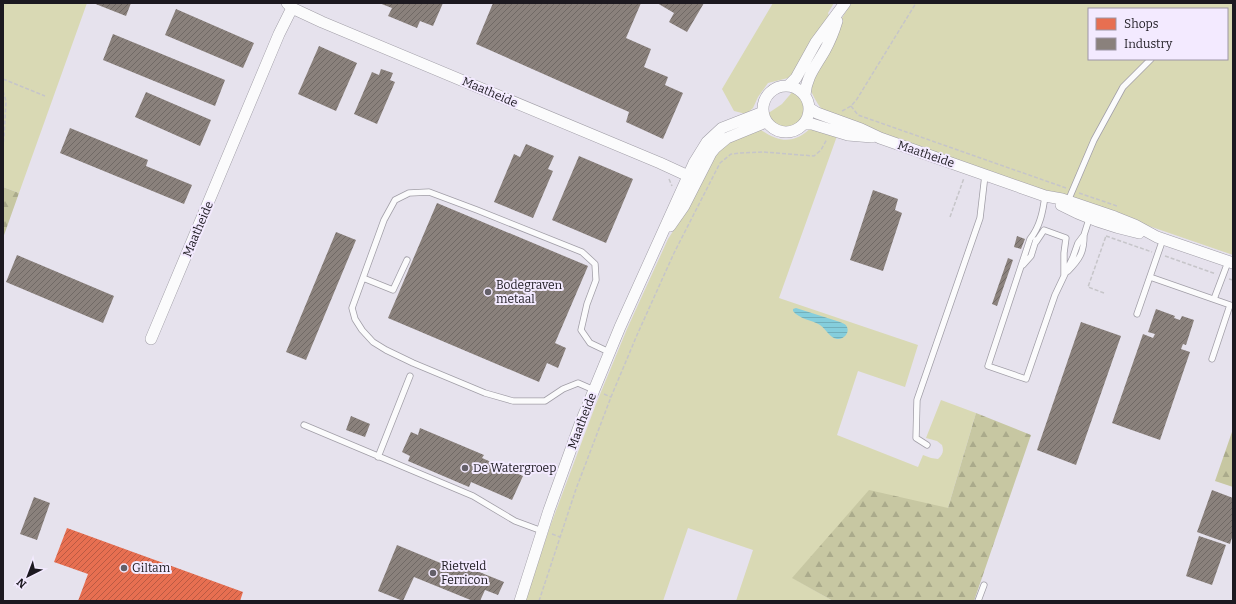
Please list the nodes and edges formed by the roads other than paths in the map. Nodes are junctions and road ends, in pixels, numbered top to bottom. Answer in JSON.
{"nodes":[{"id":1,"x":290,"y":6,"type":"edge"},
{"id":2,"x":843,"y":6,"type":"edge"},
{"id":3,"x":1150,"y":60,"type":"edge"},
{"id":4,"x":788,"y":86,"type":"junction"},
{"id":5,"x":805,"y":96,"type":"junction"},
{"id":6,"x":809,"y":108,"type":"junction"},
{"id":7,"x":764,"y":117,"type":"junction"},
{"id":8,"x":804,"y":124,"type":"junction"},
{"id":9,"x":880,"y":138,"type":"junction"},
{"id":10,"x":985,"y":174,"type":"junction"},
{"id":11,"x":693,"y":178,"type":"junction"},
{"id":12,"x":1046,"y":196,"type":"junction"},
{"id":13,"x":1067,"y":204,"type":"junction"},
{"id":14,"x":1091,"y":214,"type":"junction"},
{"id":15,"x":1035,"y":233,"type":"junction"},
{"id":16,"x":1160,"y":238,"type":"junction"},
{"id":17,"x":1036,"y":242,"type":"junction"},
{"id":18,"x":407,"y":260,"type":"dead end"},
{"id":19,"x":1231,"y":262,"type":"edge"},
{"id":20,"x":1022,"y":266,"type":"junction"},
{"id":21,"x":1064,"y":276,"type":"junction"},
{"id":22,"x":1150,"y":277,"type":"junction"},
{"id":23,"x":363,"y":278,"type":"junction"},
{"id":24,"x":1214,"y":299,"type":"junction"},
{"id":25,"x":1232,"y":305,"type":"edge"},
{"id":26,"x":1137,"y":314,"type":"dead end"},
{"id":27,"x":151,"y":339,"type":"dead end"},
{"id":28,"x":609,"y":352,"type":"junction"},
{"id":29,"x":1212,"y":359,"type":"dead end"},
{"id":30,"x":410,"y":376,"type":"dead end"},
{"id":31,"x":594,"y":390,"type":"junction"},
{"id":32,"x":304,"y":426,"type":"dead end"},
{"id":33,"x":927,"y":445,"type":"dead end"},
{"id":34,"x":378,"y":457,"type":"junction"},
{"id":35,"x":542,"y":531,"type":"junction"},
{"id":36,"x":984,"y":585,"type":"dead end"},
{"id":37,"x":520,"y":601,"type":"edge"},
{"id":38,"x":978,"y":601,"type":"edge"}],
"edges":[{"from":1,"to":11,"type":"street","name":"Maatheide"},
{"from":1,"to":27,"type":"street","name":"Maatheide"},
{"from":2,"to":4,"type":"street"},
{"from":2,"to":5,"type":"street"},
{"from":3,"to":13,"type":"lane"},
{"from":4,"to":5,"type":"street"},
{"from":4,"to":7,"type":"street"},
{"from":5,"to":6,"type":"street"},
{"from":6,"to":8,"type":"street"},
{"from":6,"to":9,"type":"street","name":"Maatheide"},
{"from":7,"to":8,"type":"street"},
{"from":7,"to":11,"type":"street","name":"Maatheide"},
{"from":8,"to":9,"type":"street"},
{"from":9,"to":10,"type":"street","name":"Maatheide"},
{"from":10,"to":12,"type":"street","name":"Maatheide"},
{"from":10,"to":33,"type":"lane"},
{"from":11,"to":28,"type":"street","name":"Maatheide"},
{"from":12,"to":13,"type":"street","name":"Maatheide"},
{"from":12,"to":15,"type":"lane"},
{"from":13,"to":14,"type":"street","name":"Maatheide"},
{"from":14,"to":16,"type":"street","name":"Maatheide"},
{"from":14,"to":21,"type":"lane"},
{"from":15,"to":17,"type":"lane"},
{"from":15,"to":20,"type":"lane"},
{"from":16,"to":19,"type":"street","name":"Maatheide"},
{"from":16,"to":22,"type":"lane"},
{"from":17,"to":20,"type":"lane"},
{"from":17,"to":21,"type":"lane"},
{"from":18,"to":23,"type":"lane"},
{"from":19,"to":24,"type":"lane"},
{"from":20,"to":21,"type":"lane"},
{"from":22,"to":24,"type":"lane"},
{"from":22,"to":26,"type":"lane"},
{"from":23,"to":28,"type":"lane"},
{"from":23,"to":31,"type":"lane"},
{"from":24,"to":25,"type":"lane"},
{"from":25,"to":29,"type":"lane"},
{"from":28,"to":31,"type":"street","name":"Maatheide"},
{"from":30,"to":34,"type":"lane"},
{"from":31,"to":35,"type":"street","name":"Maatheide"},
{"from":32,"to":34,"type":"lane"},
{"from":34,"to":35,"type":"lane"},
{"from":35,"to":37,"type":"street","name":"Maatheide"},
{"from":36,"to":38,"type":"lane"}]}
